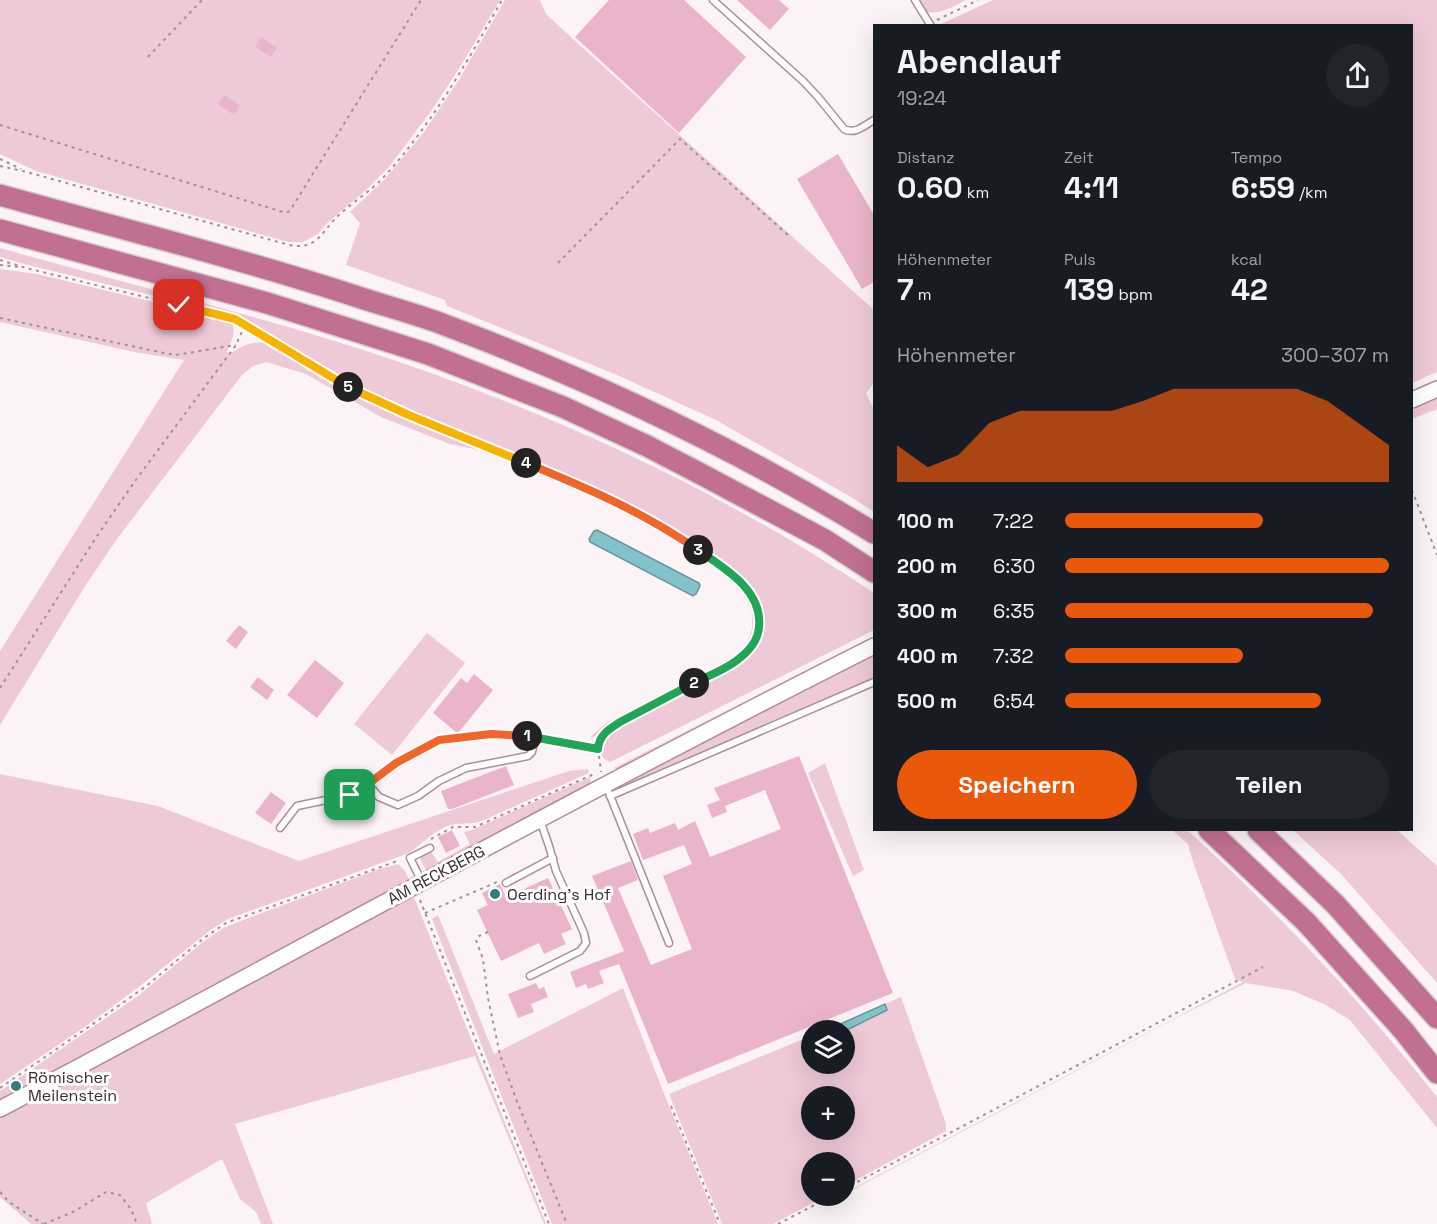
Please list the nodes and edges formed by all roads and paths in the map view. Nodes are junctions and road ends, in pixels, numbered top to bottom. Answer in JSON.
{"nodes":[{"id":1,"x":202,"y":0,"type":"edge"},
{"id":2,"x":421,"y":0,"type":"edge"},
{"id":3,"x":502,"y":0,"type":"edge"},
{"id":4,"x":713,"y":0,"type":"edge"},
{"id":5,"x":915,"y":0,"type":"edge"},
{"id":6,"x":978,"y":0,"type":"edge"},
{"id":7,"x":929,"y":24,"type":"edge"},
{"id":8,"x":932,"y":24,"type":"edge"},
{"id":9,"x":148,"y":57,"type":"dead end"},
{"id":10,"x":873,"y":121,"type":"edge"},
{"id":11,"x":0,"y":125,"type":"edge"},
{"id":12,"x":0,"y":159,"type":"edge"},
{"id":13,"x":0,"y":166,"type":"edge"},
{"id":14,"x":27,"y":172,"type":"junction"},
{"id":15,"x":0,"y":195,"type":"edge"},
{"id":16,"x":0,"y":230,"type":"edge"},
{"id":17,"x":788,"y":235,"type":"dead end"},
{"id":18,"x":0,"y":260,"type":"edge"},
{"id":19,"x":558,"y":263,"type":"dead end"},
{"id":20,"x":0,"y":265,"type":"edge"},
{"id":21,"x":26,"y":268,"type":"junction"},
{"id":22,"x":0,"y":318,"type":"edge"},
{"id":23,"x":245,"y":325,"type":"junction"},
{"id":24,"x":236,"y":345,"type":"junction"},
{"id":25,"x":1437,"y":389,"type":"edge"},
{"id":26,"x":1413,"y":400,"type":"edge"},
{"id":27,"x":1413,"y":493,"type":"edge"},
{"id":28,"x":873,"y":532,"type":"edge"},
{"id":29,"x":1437,"y":555,"type":"edge"},
{"id":30,"x":873,"y":571,"type":"edge"},
{"id":31,"x":873,"y":647,"type":"edge"},
{"id":32,"x":873,"y":682,"type":"edge"},
{"id":33,"x":0,"y":688,"type":"edge"},
{"id":34,"x":535,"y":737,"type":"junction"},
{"id":35,"x":598,"y":749,"type":"junction"},
{"id":36,"x":368,"y":784,"type":"junction"},
{"id":37,"x":605,"y":784,"type":"junction"},
{"id":38,"x":540,"y":820,"type":"junction"},
{"id":39,"x":280,"y":828,"type":"dead end"},
{"id":40,"x":1210,"y":831,"type":"edge"},
{"id":41,"x":1259,"y":831,"type":"edge"},
{"id":42,"x":428,"y":845,"type":"joint"},
{"id":43,"x":553,"y":858,"type":"junction"},
{"id":44,"x":395,"y":861,"type":"dead end"},
{"id":45,"x":506,"y":883,"type":"dead end"},
{"id":46,"x":418,"y":885,"type":"junction"},
{"id":47,"x":486,"y":888,"type":"dead end"},
{"id":48,"x":425,"y":913,"type":"junction"},
{"id":49,"x":488,"y":932,"type":"dead end"},
{"id":50,"x":669,"y":943,"type":"dead end"},
{"id":51,"x":1263,"y":967,"type":"dead end"},
{"id":52,"x":530,"y":976,"type":"dead end"},
{"id":53,"x":1437,"y":1018,"type":"edge"},
{"id":54,"x":1437,"y":1073,"type":"edge"},
{"id":55,"x":0,"y":1088,"type":"edge"},
{"id":56,"x":671,"y":1106,"type":"dead end"},
{"id":57,"x":0,"y":1109,"type":"edge"},
{"id":58,"x":855,"y":1183,"type":"edge"},
{"id":59,"x":0,"y":1192,"type":"edge"},
{"id":60,"x":813,"y":1206,"type":"edge"},
{"id":61,"x":43,"y":1224,"type":"edge"},
{"id":62,"x":137,"y":1224,"type":"edge"},
{"id":63,"x":549,"y":1224,"type":"edge"},
{"id":64,"x":567,"y":1224,"type":"edge"},
{"id":65,"x":720,"y":1224,"type":"edge"},
{"id":66,"x":778,"y":1224,"type":"edge"}],
"edges":[{"from":1,"to":9,"type":"path"},
{"from":2,"to":11,"type":"path"},
{"from":3,"to":14,"type":"path"},
{"from":4,"to":10,"type":"lane"},
{"from":5,"to":7,"type":"lane"},
{"from":6,"to":8,"type":"path"},
{"from":12,"to":14,"type":"path"},
{"from":13,"to":14,"type":"path"},
{"from":15,"to":28,"type":"highway"},
{"from":16,"to":30,"type":"highway"},
{"from":17,"to":19,"type":"path"},
{"from":18,"to":21,"type":"path"},
{"from":20,"to":21,"type":"path"},
{"from":21,"to":23,"type":"path"},
{"from":22,"to":24,"type":"path"},
{"from":23,"to":24,"type":"path"},
{"from":23,"to":35,"type":"path"},
{"from":24,"to":33,"type":"path"},
{"from":25,"to":26,"type":"street"},
{"from":27,"to":29,"type":"path"},
{"from":31,"to":37,"type":"street","name":"AM RECKBERG"},
{"from":32,"to":37,"type":"lane"},
{"from":34,"to":35,"type":"lane"},
{"from":34,"to":36,"type":"lane"},
{"from":34,"to":36,"type":"lane"},
{"from":35,"to":37,"type":"path"},
{"from":36,"to":39,"type":"lane"},
{"from":37,"to":38,"type":"street","name":"AM RECKBERG"},
{"from":37,"to":42,"type":"path"},
{"from":37,"to":50,"type":"lane"},
{"from":38,"to":43,"type":"lane"},
{"from":38,"to":46,"type":"street","name":"AM RECKBERG"},
{"from":40,"to":54,"type":"highway"},
{"from":41,"to":53,"type":"highway"},
{"from":42,"to":46,"type":"lane"},
{"from":43,"to":45,"type":"lane"},
{"from":43,"to":52,"type":"lane"},
{"from":44,"to":55,"type":"path"},
{"from":46,"to":48,"type":"path"},
{"from":46,"to":57,"type":"street","name":"AM RECKBERG"},
{"from":47,"to":48,"type":"path"},
{"from":48,"to":63,"type":"path"},
{"from":49,"to":64,"type":"path"},
{"from":51,"to":58,"type":"path"},
{"from":56,"to":65,"type":"path"},
{"from":59,"to":61,"type":"path"},
{"from":60,"to":66,"type":"path"},
{"from":61,"to":62,"type":"path"}]}
